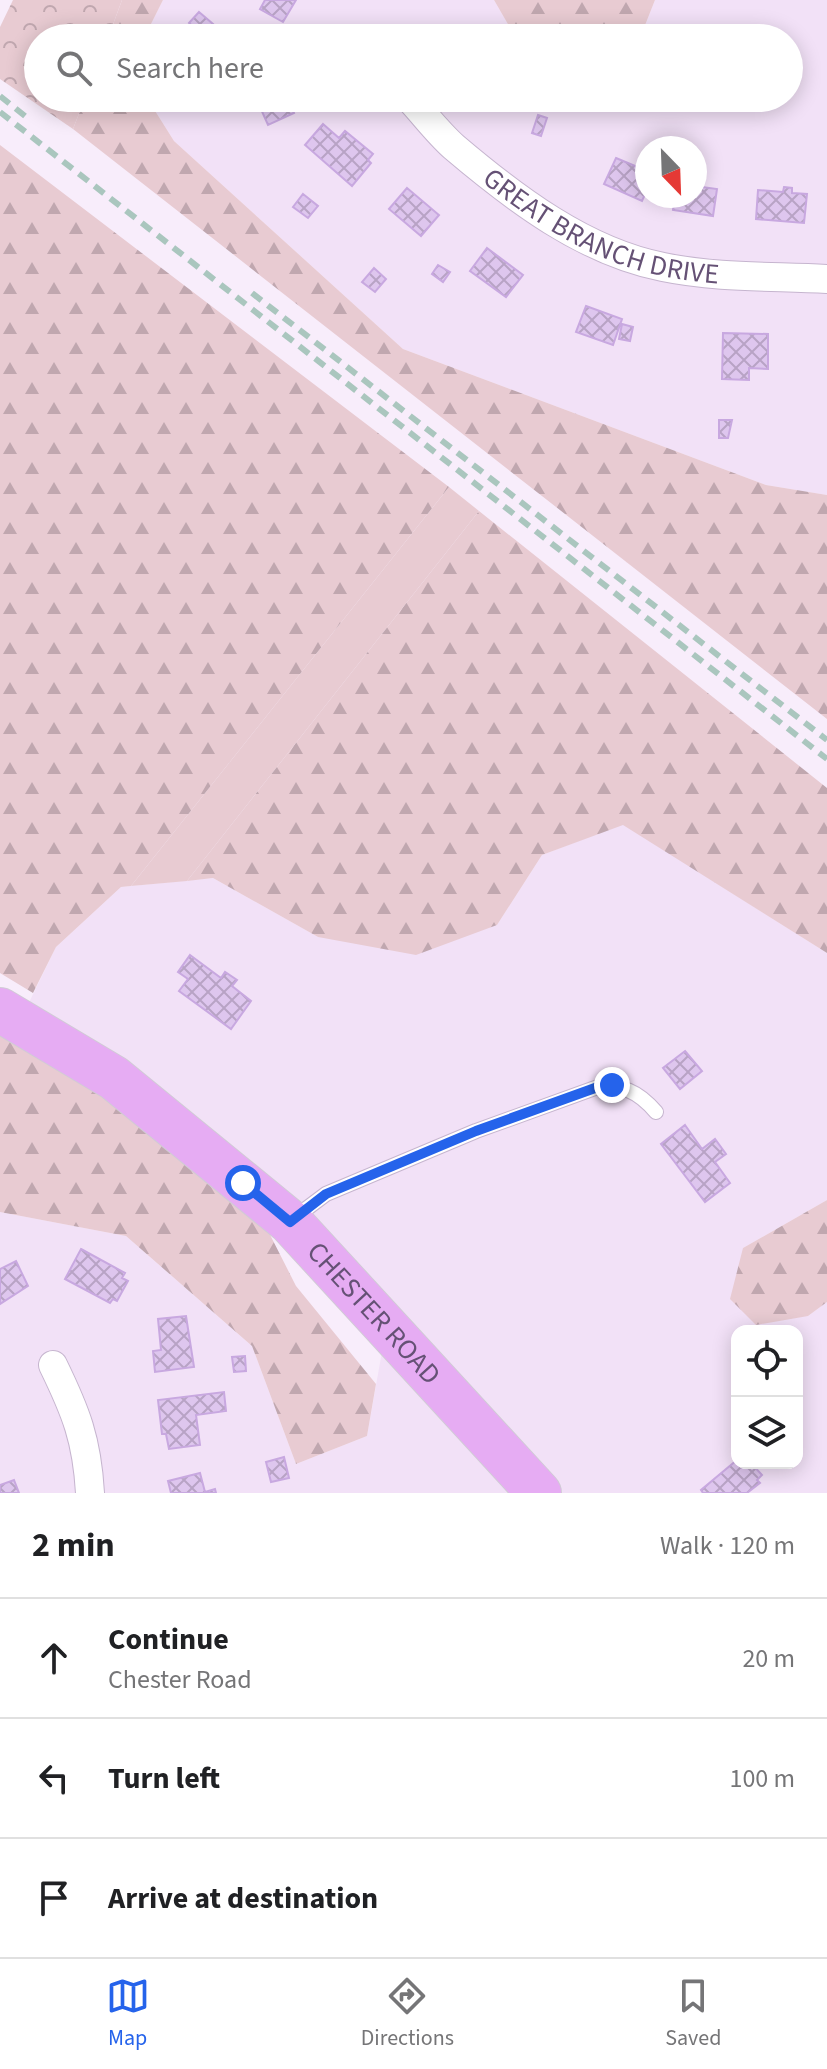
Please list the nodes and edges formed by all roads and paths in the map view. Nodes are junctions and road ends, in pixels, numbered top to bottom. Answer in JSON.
{"nodes":[{"id":1,"x":422,"y":112,"type":"edge"},
{"id":2,"x":827,"y":279,"type":"edge"},
{"id":3,"x":0,"y":1010,"type":"edge"},
{"id":4,"x":656,"y":1112,"type":"dead end"},
{"id":5,"x":290,"y":1222,"type":"junction"},
{"id":6,"x":53,"y":1365,"type":"dead end"},
{"id":7,"x":90,"y":1493,"type":"edge"},
{"id":8,"x":539,"y":1493,"type":"edge"}],
"edges":[{"from":1,"to":2,"type":"street","name":"GREAT BRANCH DRIVE"},
{"from":3,"to":5,"type":"main road","name":"CHESTER ROAD"},
{"from":4,"to":5,"type":"lane"},
{"from":5,"to":8,"type":"main road","name":"CHESTER ROAD"},
{"from":6,"to":7,"type":"street"}]}
